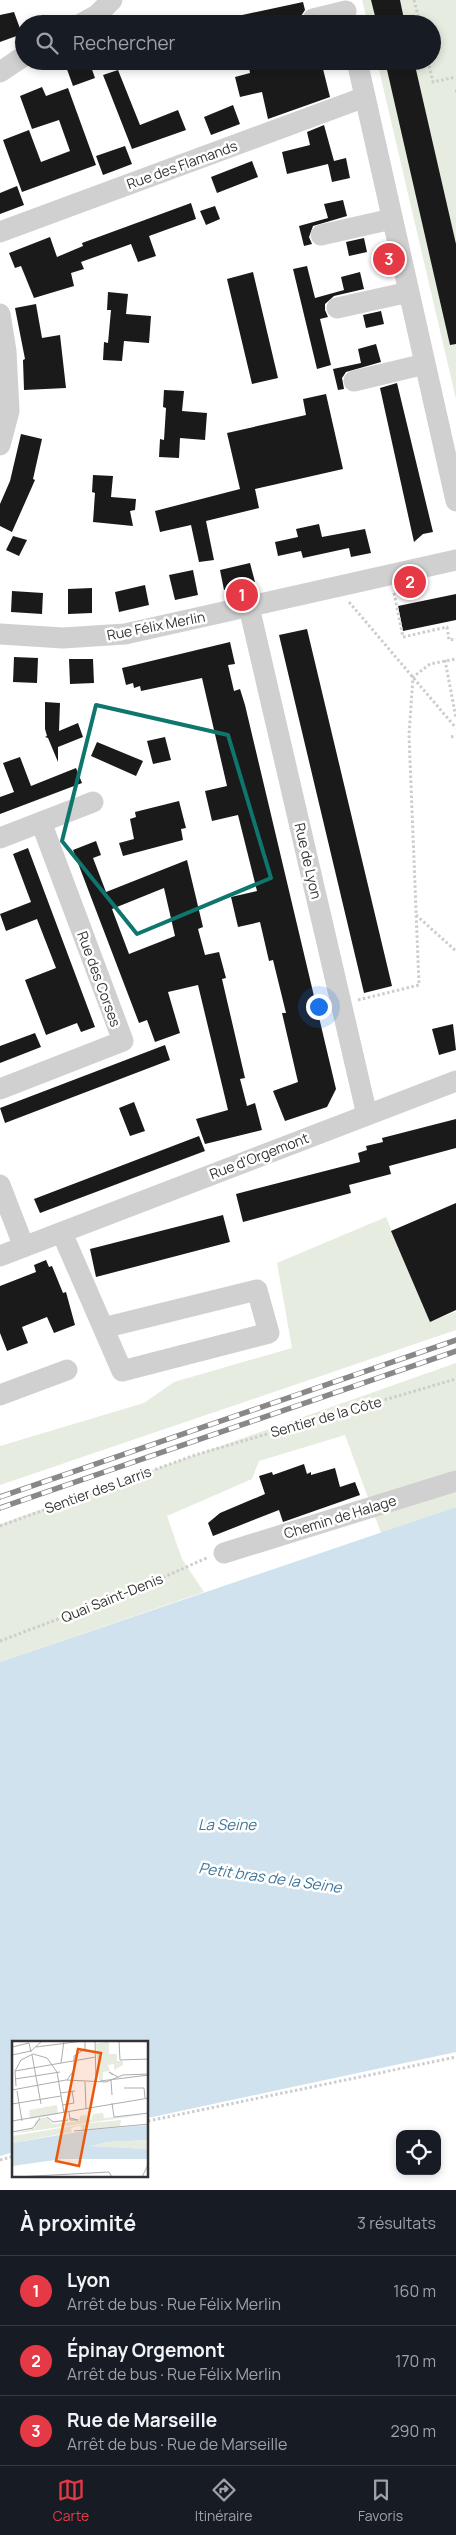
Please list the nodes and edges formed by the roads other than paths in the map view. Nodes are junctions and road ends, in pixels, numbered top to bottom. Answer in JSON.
{"nodes":[{"id":1,"x":112,"y":0,"type":"edge"},
{"id":2,"x":346,"y":12,"type":"edge"},
{"id":3,"x":97,"y":15,"type":"edge"},
{"id":4,"x":332,"y":15,"type":"edge"},
{"id":5,"x":15,"y":62,"type":"edge"},
{"id":6,"x":359,"y":70,"type":"edge"},
{"id":7,"x":0,"y":72,"type":"edge"},
{"id":8,"x":365,"y":97,"type":"junction"},
{"id":9,"x":392,"y":219,"type":"junction"},
{"id":10,"x":0,"y":232,"type":"edge"},
{"id":11,"x":321,"y":235,"type":"dead end"},
{"id":12,"x":408,"y":292,"type":"junction"},
{"id":13,"x":337,"y":308,"type":"dead end"},
{"id":14,"x":0,"y":314,"type":"edge"},
{"id":15,"x":425,"y":364,"type":"junction"},
{"id":16,"x":354,"y":381,"type":"dead end"},
{"id":17,"x":0,"y":445,"type":"edge"},
{"id":18,"x":456,"y":501,"type":"edge"},
{"id":19,"x":456,"y":560,"type":"edge"},
{"id":20,"x":249,"y":607,"type":"junction"},
{"id":21,"x":0,"y":634,"type":"edge"},
{"id":22,"x":93,"y":802,"type":"dead end"},
{"id":23,"x":41,"y":822,"type":"junction"},
{"id":24,"x":0,"y":838,"type":"edge"},
{"id":25,"x":456,"y":1081,"type":"edge"},
{"id":26,"x":0,"y":1089,"type":"edge"},
{"id":27,"x":367,"y":1115,"type":"junction"},
{"id":28,"x":0,"y":1185,"type":"edge"},
{"id":29,"x":62,"y":1232,"type":"junction"},
{"id":30,"x":24,"y":1247,"type":"junction"},
{"id":31,"x":0,"y":1256,"type":"edge"},
{"id":32,"x":103,"y":1328,"type":"junction"},
{"id":33,"x":66,"y":1370,"type":"dead end"},
{"id":34,"x":0,"y":1395,"type":"edge"},
{"id":35,"x":456,"y":1481,"type":"edge"},
{"id":36,"x":224,"y":1553,"type":"road end"}],
"edges":[{"from":1,"to":3,"type":"street"},
{"from":2,"to":4,"type":"street"},
{"from":5,"to":7,"type":"street"},
{"from":6,"to":8,"type":"street"},
{"from":8,"to":9,"type":"street"},
{"from":8,"to":10,"type":"street","name":"Rue des Flamands"},
{"from":9,"to":11,"type":"street"},
{"from":9,"to":12,"type":"street"},
{"from":12,"to":13,"type":"street"},
{"from":12,"to":15,"type":"street"},
{"from":14,"to":17,"type":"street"},
{"from":15,"to":16,"type":"street"},
{"from":15,"to":18,"type":"street"},
{"from":19,"to":20,"type":"street","name":"Rue Félix Merlin"},
{"from":20,"to":21,"type":"street","name":"Rue Félix Merlin"},
{"from":20,"to":27,"type":"street","name":"Rue de Lyon"},
{"from":22,"to":23,"type":"street"},
{"from":23,"to":24,"type":"street"},
{"from":23,"to":26,"type":"street","name":"Rue des Corses"},
{"from":25,"to":27,"type":"street","name":"Rue d'Orgemont"},
{"from":27,"to":29,"type":"street","name":"Rue d'Orgemont"},
{"from":28,"to":30,"type":"street"},
{"from":29,"to":30,"type":"street","name":"Rue d'Orgemont"},
{"from":29,"to":32,"type":"street"},
{"from":30,"to":31,"type":"street","name":"Rue d'Orgemont"},
{"from":32,"to":32,"type":"street"},
{"from":33,"to":34,"type":"street"},
{"from":35,"to":36,"type":"street","name":"Chemin de Halage"}]}
